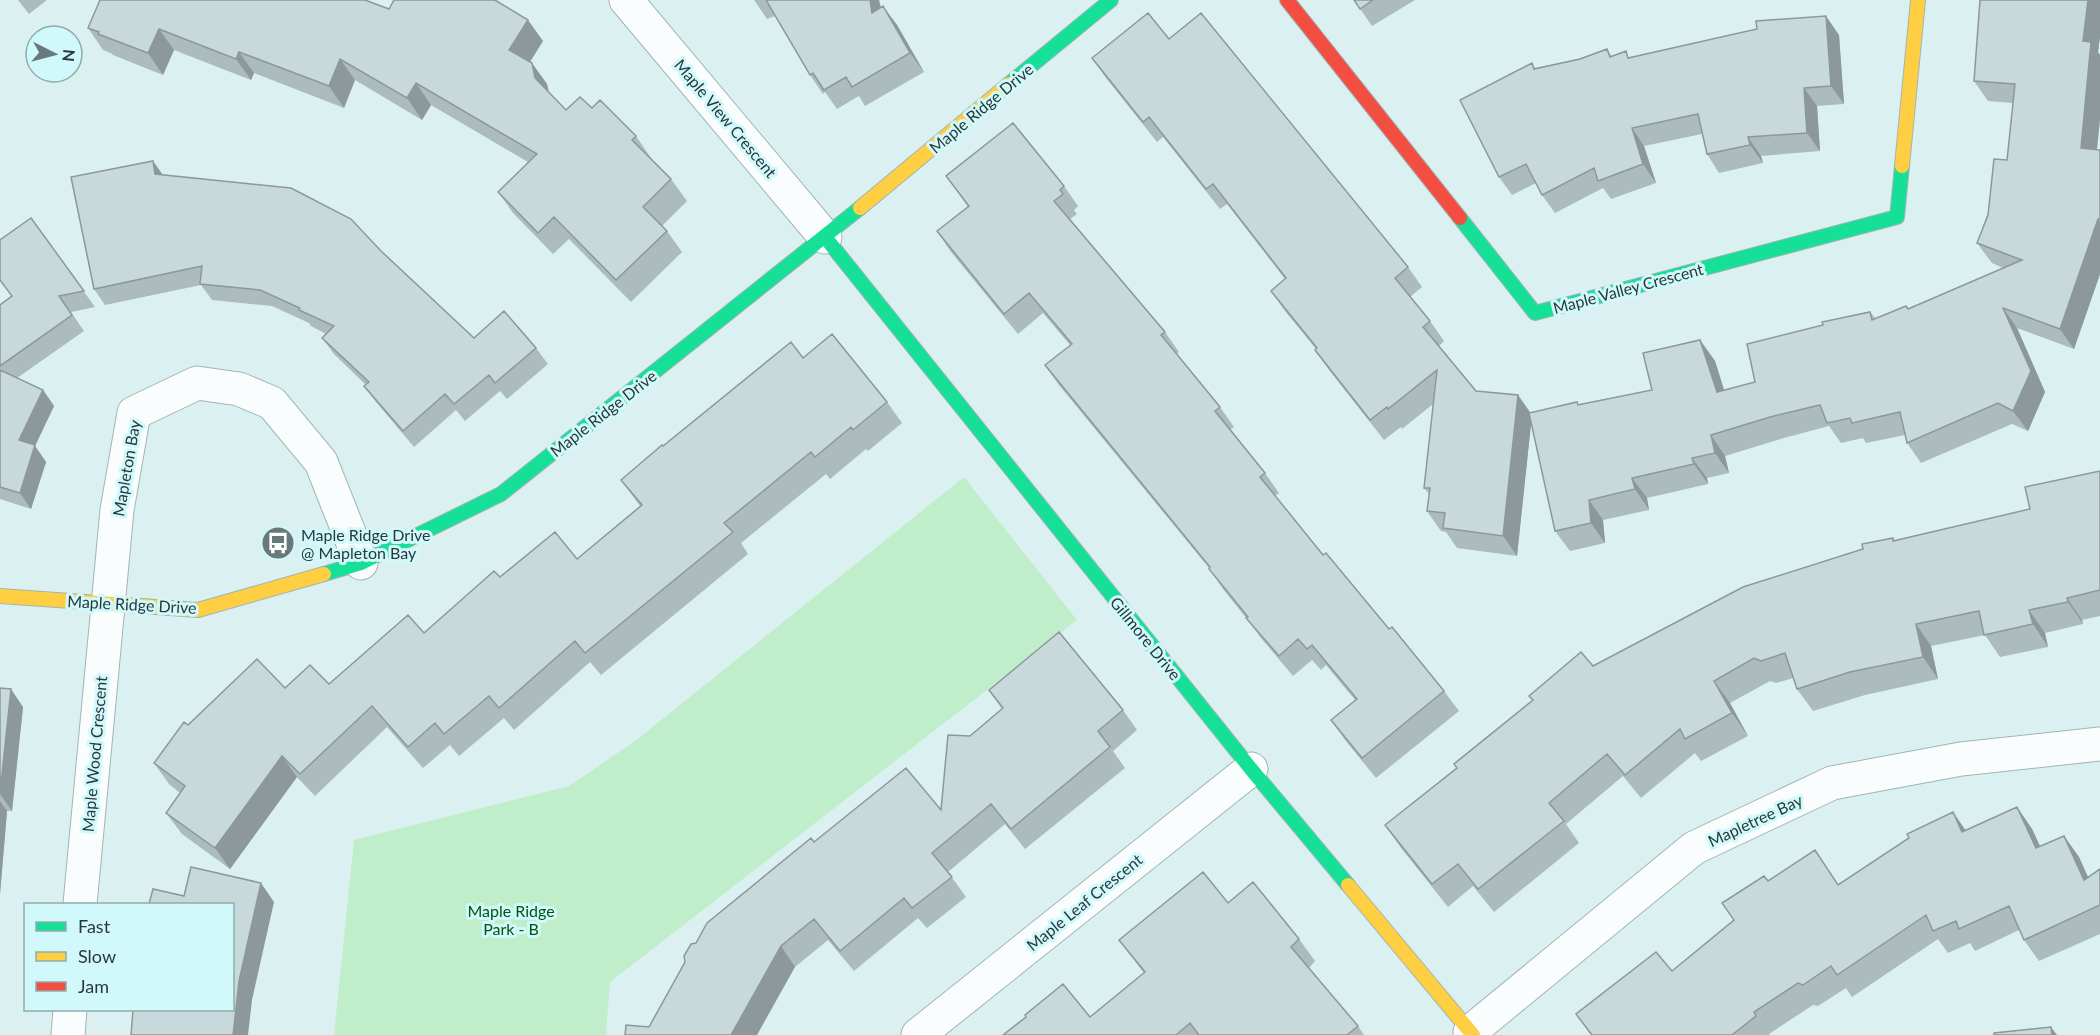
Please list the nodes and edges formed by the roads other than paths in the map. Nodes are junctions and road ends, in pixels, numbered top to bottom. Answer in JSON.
{"nodes":[{"id":1,"x":626,"y":0,"type":"edge"},
{"id":2,"x":1111,"y":0,"type":"edge"},
{"id":3,"x":1287,"y":0,"type":"edge"},
{"id":4,"x":1918,"y":0,"type":"edge"},
{"id":5,"x":825,"y":237,"type":"junction"},
{"id":6,"x":361,"y":563,"type":"junction"},
{"id":7,"x":0,"y":596,"type":"edge"},
{"id":8,"x":108,"y":604,"type":"junction"},
{"id":9,"x":2100,"y":744,"type":"edge"},
{"id":10,"x":1251,"y":769,"type":"junction"},
{"id":11,"x":80,"y":903,"type":"edge"},
{"id":12,"x":70,"y":1011,"type":"edge"},
{"id":13,"x":1471,"y":1033,"type":"edge"},
{"id":14,"x":68,"y":1035,"type":"edge"},
{"id":15,"x":918,"y":1035,"type":"edge"}],
"edges":[{"from":1,"to":5,"type":"street","name":"Maple View Crescent"},
{"from":2,"to":5,"type":"street","name":"Maple Ridge Drive"},
{"from":3,"to":4,"type":"street","name":"Maple Valley Crescent"},
{"from":5,"to":6,"type":"street","name":"Maple Ridge Drive"},
{"from":5,"to":10,"type":"street","name":"Gillmore Drive"},
{"from":6,"to":8,"type":"street","name":"Maple Ridge Drive"},
{"from":6,"to":8,"type":"street","name":"Mapleton Bay"},
{"from":7,"to":8,"type":"street","name":"Maple Ridge Drive"},
{"from":8,"to":11,"type":"street","name":"Maple Wood Crescent"},
{"from":9,"to":13,"type":"street","name":"Mapletree Bay"},
{"from":10,"to":13,"type":"street","name":"Gillmore Drive"},
{"from":10,"to":15,"type":"street","name":"Maple Leaf Crescent"},
{"from":12,"to":14,"type":"street"}]}
